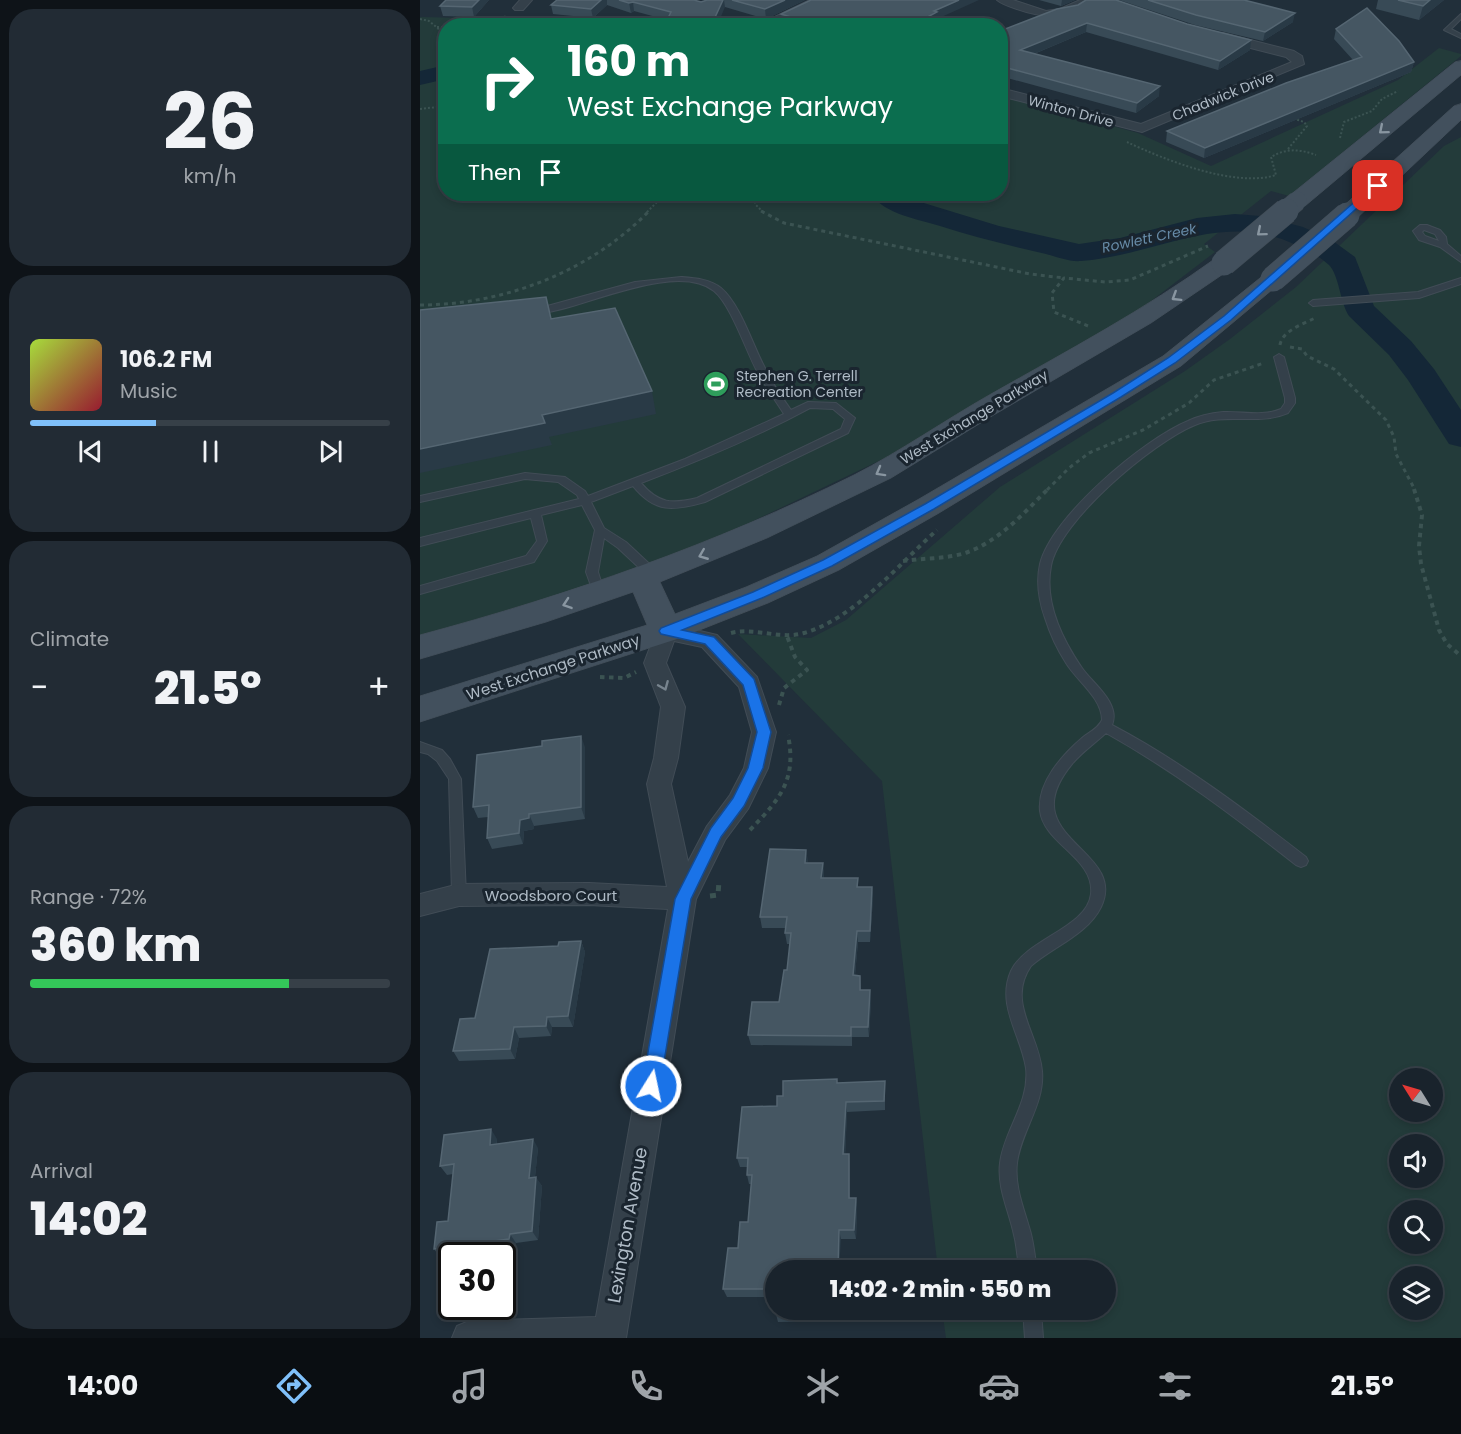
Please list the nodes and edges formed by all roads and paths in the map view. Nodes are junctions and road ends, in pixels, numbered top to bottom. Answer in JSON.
{"nodes":[{"id":1,"x":819,"y":0,"type":"edge"},
{"id":2,"x":1002,"y":0,"type":"edge"},
{"id":3,"x":1089,"y":0,"type":"edge"},
{"id":4,"x":522,"y":4,"type":"edge"},
{"id":5,"x":1461,"y":16,"type":"edge"},
{"id":6,"x":502,"y":18,"type":"edge"},
{"id":7,"x":779,"y":18,"type":"edge"},
{"id":8,"x":420,"y":19,"type":"edge"},
{"id":9,"x":436,"y":27,"type":"edge"},
{"id":10,"x":1210,"y":34,"type":"edge"},
{"id":11,"x":1461,"y":36,"type":"edge"},
{"id":12,"x":1461,"y":66,"type":"edge"},
{"id":13,"x":1008,"y":94,"type":"edge"},
{"id":14,"x":438,"y":107,"type":"edge"},
{"id":15,"x":420,"y":109,"type":"edge"},
{"id":16,"x":1407,"y":110,"type":"junction"},
{"id":17,"x":1455,"y":116,"type":"edge"},
{"id":18,"x":1289,"y":117,"type":"edge"},
{"id":19,"x":1142,"y":128,"type":"joint"},
{"id":20,"x":1119,"y":138,"type":"dead end"},
{"id":21,"x":1288,"y":149,"type":"junction"},
{"id":22,"x":1317,"y":155,"type":"dead end"},
{"id":23,"x":659,"y":201,"type":"edge"},
{"id":24,"x":753,"y":201,"type":"edge"},
{"id":25,"x":1443,"y":245,"type":"dead end"},
{"id":26,"x":1461,"y":260,"type":"edge"},
{"id":27,"x":1064,"y":278,"type":"dead end"},
{"id":28,"x":1461,"y":281,"type":"edge"},
{"id":29,"x":1313,"y":303,"type":"dead end"},
{"id":30,"x":420,"y":304,"type":"edge"},
{"id":31,"x":527,"y":312,"type":"edge"},
{"id":32,"x":1279,"y":357,"type":"junction"},
{"id":33,"x":789,"y":415,"type":"junction"},
{"id":34,"x":634,"y":482,"type":"junction"},
{"id":35,"x":420,"y":499,"type":"edge"},
{"id":36,"x":585,"y":501,"type":"junction"},
{"id":37,"x":536,"y":513,"type":"junction"},
{"id":38,"x":600,"y":530,"type":"junction"},
{"id":39,"x":420,"y":542,"type":"edge"},
{"id":40,"x":648,"y":576,"type":"junction"},
{"id":41,"x":420,"y":590,"type":"edge"},
{"id":42,"x":599,"y":594,"type":"junction"},
{"id":43,"x":666,"y":631,"type":"junction"},
{"id":44,"x":730,"y":633,"type":"dead end"},
{"id":45,"x":420,"y":647,"type":"edge"},
{"id":46,"x":1461,"y":656,"type":"edge"},
{"id":47,"x":420,"y":709,"type":"edge"},
{"id":48,"x":1105,"y":727,"type":"junction"},
{"id":49,"x":420,"y":747,"type":"edge"},
{"id":50,"x":1301,"y":861,"type":"dead end"},
{"id":51,"x":459,"y":895,"type":"junction"},
{"id":52,"x":683,"y":899,"type":"junction"},
{"id":53,"x":420,"y":905,"type":"edge"},
{"id":54,"x":1026,"y":1260,"type":"edge"},
{"id":55,"x":1033,"y":1320,"type":"edge"},
{"id":56,"x":609,"y":1335,"type":"edge"},
{"id":57,"x":469,"y":1338,"type":"edge"},
{"id":58,"x":1034,"y":1338,"type":"edge"}],
"edges":[{"from":1,"to":7,"type":"street"},
{"from":2,"to":3,"type":"street"},
{"from":4,"to":6,"type":"path"},
{"from":5,"to":11,"type":"lane"},
{"from":8,"to":9,"type":"path"},
{"from":10,"to":19,"type":"street","name":"Chadwick Drive"},
{"from":12,"to":16,"type":"main road","name":"West Exchange Parkway"},
{"from":13,"to":19,"type":"street","name":"Winton Drive"},
{"from":14,"to":15,"type":"path"},
{"from":16,"to":17,"type":"main road"},
{"from":16,"to":40,"type":"main road","name":"West Exchange Parkway","one_way":true,"bridge":true},
{"from":17,"to":43,"type":"main road","name":"West Exchange Parkway","bridge":true},
{"from":18,"to":21,"type":"path"},
{"from":20,"to":21,"type":"path"},
{"from":21,"to":22,"type":"path"},
{"from":23,"to":30,"type":"path"},
{"from":24,"to":27,"type":"path"},
{"from":25,"to":26,"type":"lane"},
{"from":28,"to":29,"type":"lane"},
{"from":31,"to":33,"type":"lane"},
{"from":32,"to":44,"type":"path"},
{"from":32,"to":46,"type":"path"},
{"from":32,"to":48,"type":"lane"},
{"from":33,"to":34,"type":"lane"},
{"from":33,"to":34,"type":"lane"},
{"from":34,"to":36,"type":"lane"},
{"from":35,"to":36,"type":"lane"},
{"from":36,"to":37,"type":"lane"},
{"from":36,"to":38,"type":"lane"},
{"from":37,"to":39,"type":"lane"},
{"from":37,"to":41,"type":"lane"},
{"from":38,"to":40,"type":"lane"},
{"from":38,"to":42,"type":"lane"},
{"from":40,"to":42,"type":"main road","name":"West Exchange Parkway"},
{"from":40,"to":43,"type":"main road"},
{"from":42,"to":45,"type":"main road","name":"West Exchange Parkway","one_way":true},
{"from":43,"to":47,"type":"main road","name":"West Exchange Parkway"},
{"from":43,"to":52,"type":"street","name":"Lexington Avenue","one_way":true},
{"from":43,"to":52,"type":"street","name":"Lexington Avenue"},
{"from":48,"to":50,"type":"lane"},
{"from":48,"to":54,"type":"lane"},
{"from":49,"to":51,"type":"lane"},
{"from":51,"to":52,"type":"street","name":"Woodsboro Court"},
{"from":51,"to":53,"type":"street","name":"Woodsboro Court"},
{"from":52,"to":56,"type":"street","name":"Lexington Avenue"},
{"from":55,"to":58,"type":"lane"},
{"from":56,"to":57,"type":"street"}]}
